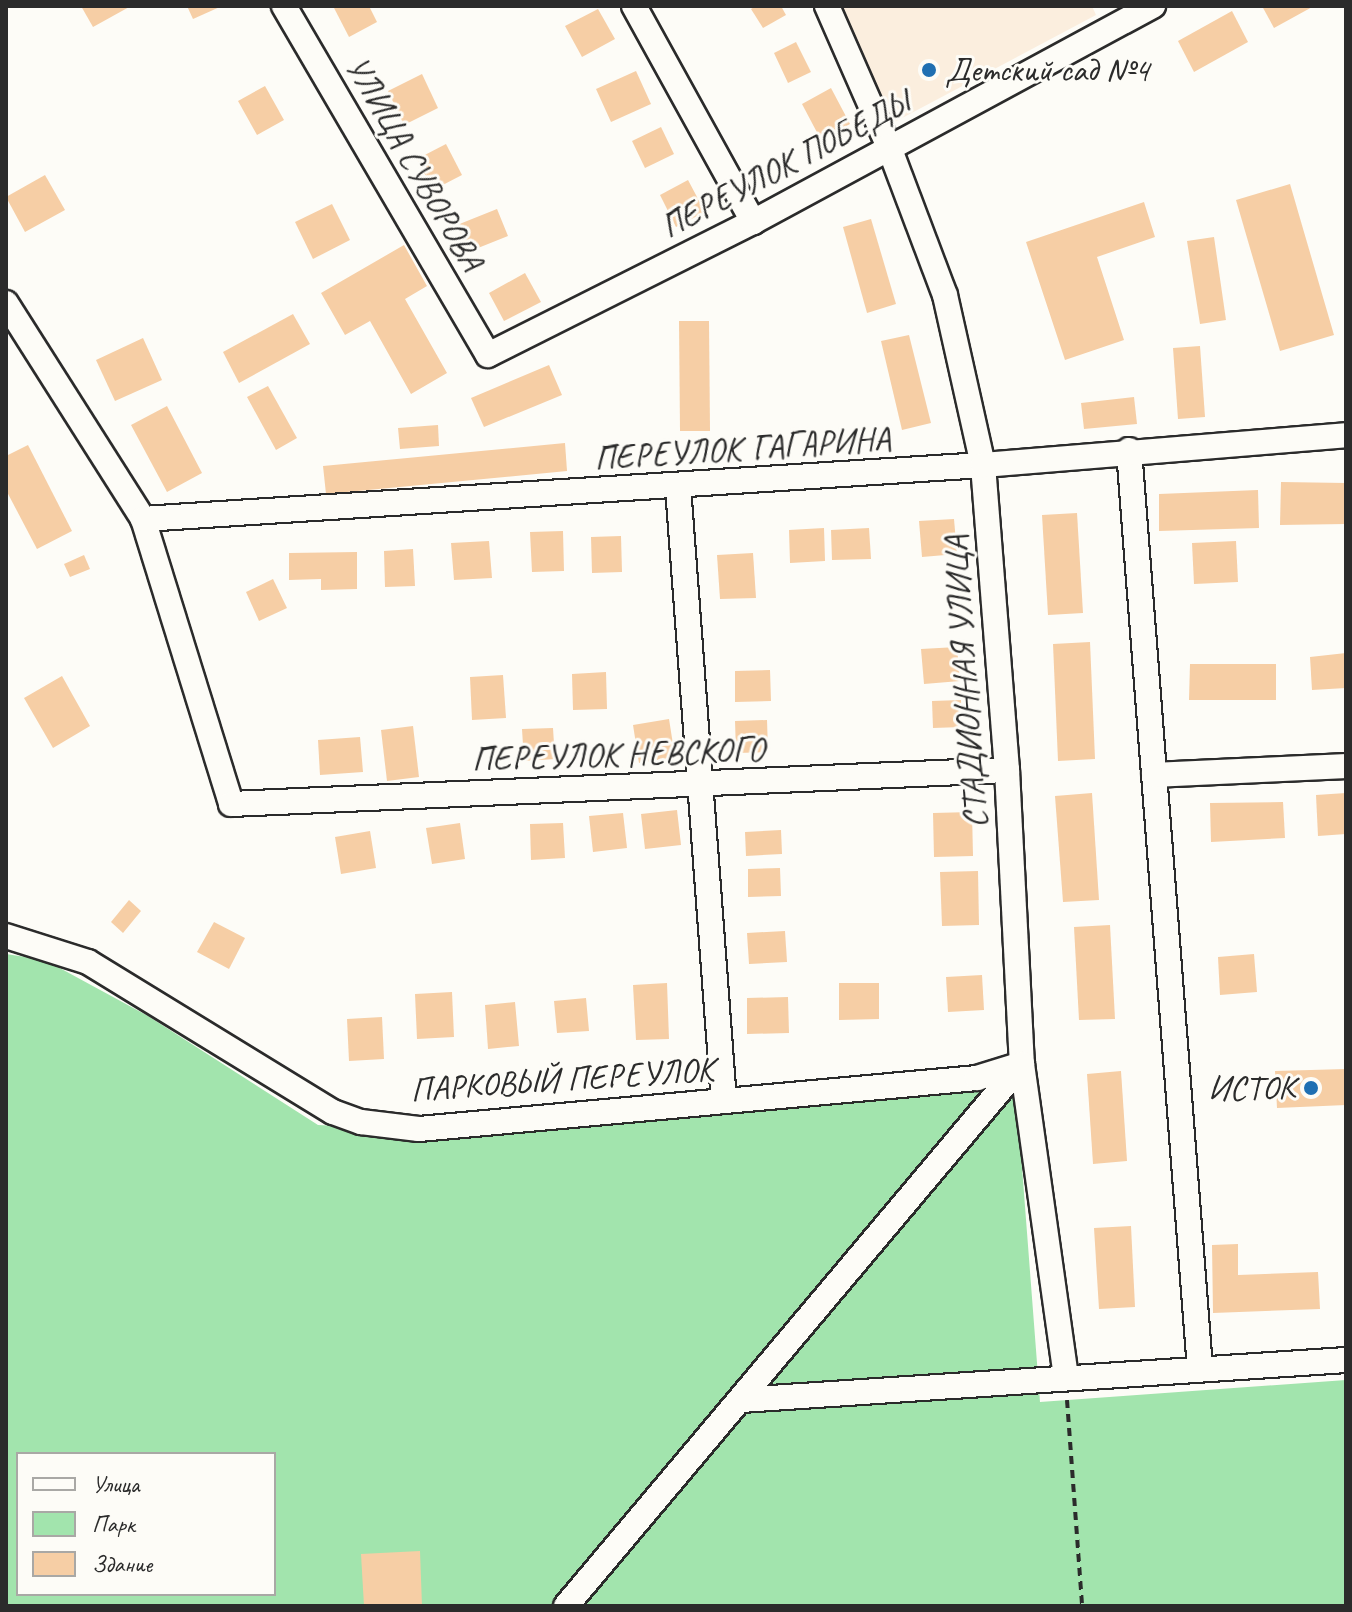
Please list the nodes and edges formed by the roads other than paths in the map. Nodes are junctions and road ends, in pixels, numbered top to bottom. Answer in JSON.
{"nodes":[{"id":1,"x":284,"y":6,"type":"edge"},
{"id":2,"x":634,"y":6,"type":"edge"},
{"id":3,"x":827,"y":6,"type":"edge"},
{"id":4,"x":1153,"y":6,"type":"edge"},
{"id":5,"x":889,"y":147,"type":"junction"},
{"id":6,"x":753,"y":222,"type":"junction"},
{"id":7,"x":6,"y":303,"type":"edge"},
{"id":8,"x":488,"y":355,"type":"joint"},
{"id":9,"x":1346,"y":435,"type":"edge"},
{"id":10,"x":1129,"y":450,"type":"junction"},
{"id":11,"x":983,"y":465,"type":"junction"},
{"id":12,"x":678,"y":487,"type":"junction"},
{"id":13,"x":143,"y":519,"type":"junction"},
{"id":14,"x":1346,"y":766,"type":"edge"},
{"id":15,"x":1007,"y":770,"type":"junction"},
{"id":16,"x":1154,"y":775,"type":"junction"},
{"id":17,"x":700,"y":785,"type":"junction"},
{"id":18,"x":6,"y":936,"type":"edge"},
{"id":19,"x":1022,"y":1064,"type":"junction"},
{"id":20,"x":724,"y":1101,"type":"junction"},
{"id":21,"x":1346,"y":1360,"type":"edge"},
{"id":22,"x":1200,"y":1369,"type":"junction"},
{"id":23,"x":1066,"y":1377,"type":"junction"},
{"id":24,"x":741,"y":1400,"type":"junction"},
{"id":25,"x":566,"y":1606,"type":"edge"}],
"edges":[{"from":1,"to":8,"type":"street","name":"УЛИЦА СУВОРОВА"},
{"from":2,"to":6,"type":"street"},
{"from":3,"to":5,"type":"street","name":"СТАДИОННАЯ УЛИЦА"},
{"from":4,"to":5,"type":"street","name":"ПЕРЕУЛОК ПОБЕДЫ"},
{"from":5,"to":6,"type":"street","name":"ПЕРЕУЛОК ПОБЕДЫ"},
{"from":5,"to":11,"type":"street","name":"СТАДИОННАЯ УЛИЦА"},
{"from":6,"to":8,"type":"street","name":"ПЕРЕУЛОК ПОБЕДЫ"},
{"from":7,"to":13,"type":"street"},
{"from":9,"to":10,"type":"street","name":"ПЕРЕУЛОК ГАГАРИНА"},
{"from":10,"to":11,"type":"street","name":"ПЕРЕУЛОК ГАГАРИНА"},
{"from":10,"to":16,"type":"street"},
{"from":11,"to":12,"type":"street","name":"ПЕРЕУЛОК ГАГАРИНА"},
{"from":11,"to":15,"type":"street","name":"СТАДИОННАЯ УЛИЦА"},
{"from":12,"to":13,"type":"street","name":"ПЕРЕУЛОК ГАГАРИНА"},
{"from":12,"to":17,"type":"street"},
{"from":13,"to":17,"type":"street","name":"ПЕРЕУЛОК НЕВСКОГО"},
{"from":14,"to":16,"type":"street"},
{"from":15,"to":17,"type":"street","name":"ПЕРЕУЛОК НЕВСКОГО"},
{"from":15,"to":19,"type":"street","name":"СТАДИОННАЯ УЛИЦА"},
{"from":16,"to":22,"type":"street"},
{"from":17,"to":20,"type":"street"},
{"from":18,"to":20,"type":"street","name":"ПАРКОВЫЙ ПЕРЕУЛОК"},
{"from":19,"to":20,"type":"street","name":"ПАРКОВЫЙ ПЕРЕУЛОК"},
{"from":19,"to":23,"type":"street","name":"СТАДИОННАЯ УЛИЦА"},
{"from":19,"to":24,"type":"street"},
{"from":21,"to":22,"type":"street"},
{"from":22,"to":23,"type":"street"},
{"from":23,"to":24,"type":"street"},
{"from":24,"to":25,"type":"street"}]}
